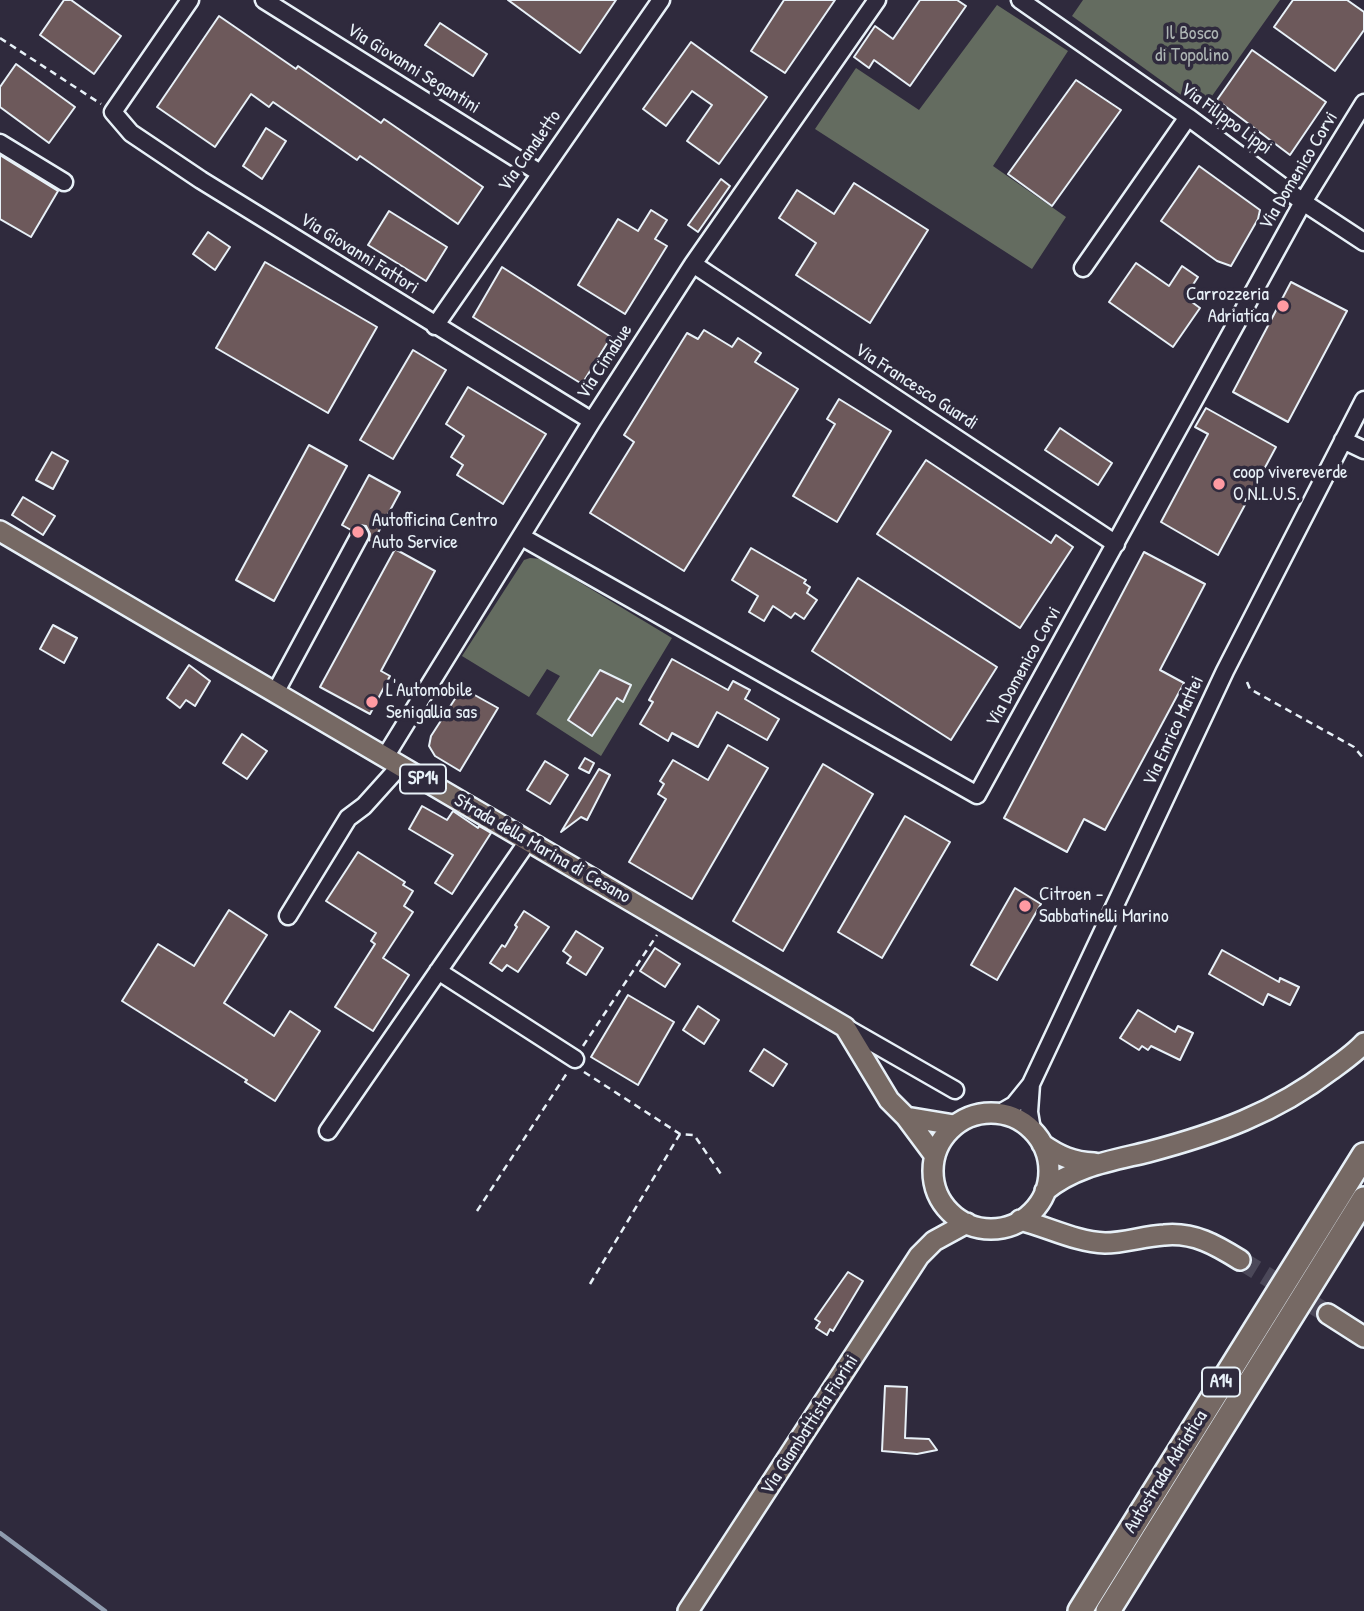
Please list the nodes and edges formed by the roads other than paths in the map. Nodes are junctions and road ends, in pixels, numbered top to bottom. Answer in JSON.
{"nodes":[{"id":1,"x":190,"y":0,"type":"edge"},
{"id":2,"x":264,"y":0,"type":"edge"},
{"id":3,"x":661,"y":0,"type":"edge"},
{"id":4,"x":877,"y":0,"type":"edge"},
{"id":5,"x":1020,"y":0,"type":"edge"},
{"id":6,"x":1364,"y":103,"type":"edge"},
{"id":7,"x":1188,"y":117,"type":"junction"},
{"id":8,"x":0,"y":143,"type":"edge"},
{"id":9,"x":540,"y":173,"type":"junction"},
{"id":10,"x":64,"y":182,"type":"dead end"},
{"id":11,"x":1303,"y":202,"type":"junction"},
{"id":12,"x":1364,"y":242,"type":"edge"},
{"id":13,"x":693,"y":264,"type":"junction"},
{"id":14,"x":1083,"y":268,"type":"dead end"},
{"id":15,"x":435,"y":326,"type":"junction"},
{"id":16,"x":1364,"y":400,"type":"edge"},
{"id":17,"x":592,"y":421,"type":"junction"},
{"id":18,"x":1343,"y":440,"type":"junction"},
{"id":19,"x":1364,"y":450,"type":"edge"},
{"id":20,"x":0,"y":531,"type":"edge"},
{"id":21,"x":360,"y":535,"type":"dead end"},
{"id":22,"x":522,"y":537,"type":"junction"},
{"id":23,"x":1116,"y":544,"type":"junction"},
{"id":24,"x":275,"y":693,"type":"junction"},
{"id":25,"x":392,"y":761,"type":"junction"},
{"id":26,"x":528,"y":841,"type":"junction"},
{"id":27,"x":288,"y":916,"type":"dead end"},
{"id":28,"x":438,"y":971,"type":"junction"},
{"id":29,"x":845,"y":1027,"type":"junction"},
{"id":30,"x":1364,"y":1043,"type":"edge"},
{"id":31,"x":579,"y":1065,"type":"road end"},
{"id":32,"x":1031,"y":1084,"type":"junction"},
{"id":33,"x":955,"y":1090,"type":"dead end"},
{"id":34,"x":1000,"y":1113,"type":"junction"},
{"id":35,"x":906,"y":1117,"type":"junction"},
{"id":36,"x":954,"y":1125,"type":"junction"},
{"id":37,"x":328,"y":1131,"type":"dead end"},
{"id":38,"x":1037,"y":1137,"type":"junction"},
{"id":39,"x":1364,"y":1155,"type":"edge"},
{"id":40,"x":934,"y":1156,"type":"junction"},
{"id":41,"x":1099,"y":1163,"type":"junction"},
{"id":42,"x":1042,"y":1197,"type":"junction"},
{"id":43,"x":1364,"y":1199,"type":"edge"},
{"id":44,"x":944,"y":1204,"type":"junction"},
{"id":45,"x":1020,"y":1220,"type":"junction"},
{"id":46,"x":967,"y":1223,"type":"junction"},
{"id":47,"x":1067,"y":1234,"type":"junction"},
{"id":48,"x":934,"y":1241,"type":"junction"},
{"id":49,"x":1240,"y":1260,"type":"tunnel mouth"},
{"id":50,"x":1328,"y":1314,"type":"tunnel mouth"},
{"id":51,"x":1364,"y":1338,"type":"edge"},
{"id":52,"x":688,"y":1611,"type":"edge"},
{"id":53,"x":1080,"y":1611,"type":"edge"},
{"id":54,"x":1108,"y":1611,"type":"edge"}],
"edges":[{"from":1,"to":15,"type":"street","name":"Via Giovanni Fattori"},
{"from":2,"to":9,"type":"street","name":"Via Giovanni Segantini"},
{"from":3,"to":9,"type":"street","name":"Via Canaletto"},
{"from":4,"to":13,"type":"street","name":"Via Cimabue"},
{"from":5,"to":7,"type":"street","name":"Via Filippo Lippi"},
{"from":6,"to":11,"type":"street","name":"Via Domenico Corvi"},
{"from":7,"to":11,"type":"street","name":"Via Filippo Lippi"},
{"from":7,"to":14,"type":"street"},
{"from":8,"to":10,"type":"street"},
{"from":9,"to":15,"type":"street","name":"Via Canaletto"},
{"from":11,"to":12,"type":"street","name":"Via Filippo Lippi"},
{"from":11,"to":23,"type":"street","name":"Via Domenico Corvi"},
{"from":13,"to":17,"type":"street","name":"Via Cimabue"},
{"from":13,"to":23,"type":"street","name":"Via Francesco Guardi"},
{"from":15,"to":17,"type":"street","name":"Via Giovanni Fattori"},
{"from":16,"to":18,"type":"street","name":"Via Enrico Mattei"},
{"from":17,"to":22,"type":"street","name":"Via Cimabue"},
{"from":18,"to":19,"type":"street"},
{"from":18,"to":32,"type":"street","name":"Via Enrico Mattei"},
{"from":20,"to":24,"type":"main road","name":"Strada della Marina di Cesano","number":"SP14"},
{"from":21,"to":24,"type":"street"},
{"from":22,"to":23,"type":"street","name":"Via Domenico Corvi"},
{"from":22,"to":25,"type":"street","name":"Via Cimabue"},
{"from":24,"to":25,"type":"main road","name":"Strada della Marina di Cesano","number":"SP14"},
{"from":25,"to":26,"type":"main road","name":"Strada della Marina di Cesano","number":"SP14"},
{"from":25,"to":27,"type":"street","name":"Via Cimabue"},
{"from":26,"to":28,"type":"street"},
{"from":26,"to":29,"type":"main road","name":"Strada della Marina di Cesano","number":"SP14"},
{"from":28,"to":31,"type":"street"},
{"from":28,"to":37,"type":"street"},
{"from":29,"to":33,"type":"street"},
{"from":29,"to":35,"type":"main road","name":"Strada della Marina di Cesano","number":"SP14"},
{"from":30,"to":41,"type":"main road"},
{"from":32,"to":34,"type":"street","name":"Via Enrico Mattei"},
{"from":32,"to":38,"type":"street","name":"Via Enrico Mattei"},
{"from":34,"to":36,"type":"main road"},
{"from":34,"to":38,"type":"main road"},
{"from":35,"to":36,"type":"main road"},
{"from":35,"to":40,"type":"main road","name":"Strada della Marina di Cesano","number":"SP14"},
{"from":36,"to":40,"type":"main road"},
{"from":38,"to":41,"type":"main road"},
{"from":38,"to":42,"type":"main road"},
{"from":39,"to":53,"type":"highway","name":"Autostrada Adriatica","number":"A14"},
{"from":40,"to":44,"type":"main road"},
{"from":41,"to":42,"type":"main road"},
{"from":42,"to":45,"type":"main road"},
{"from":42,"to":47,"type":"main road"},
{"from":43,"to":54,"type":"highway","name":"Autostrada Adriatica","number":"A14"},
{"from":44,"to":46,"type":"main road"},
{"from":44,"to":48,"type":"main road","name":"Via Giambattista Fiorini"},
{"from":45,"to":46,"type":"main road"},
{"from":45,"to":47,"type":"main road"},
{"from":46,"to":48,"type":"main road","name":"Via Giambattista Fiorini"},
{"from":47,"to":49,"type":"main road"},
{"from":48,"to":52,"type":"main road","name":"Via Giambattista Fiorini"},
{"from":50,"to":51,"type":"main road"}]}
